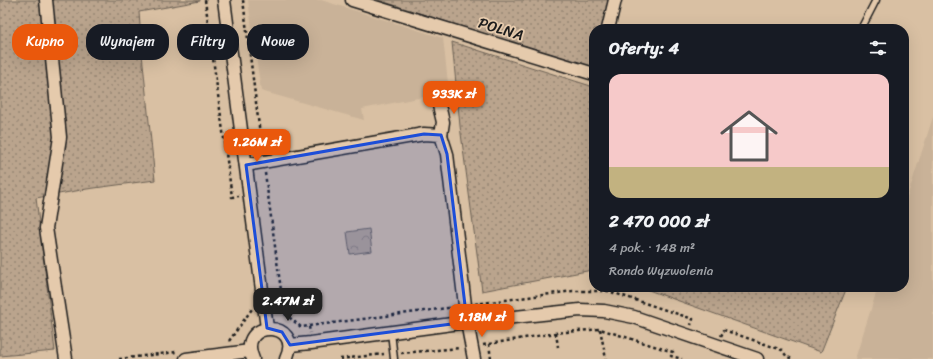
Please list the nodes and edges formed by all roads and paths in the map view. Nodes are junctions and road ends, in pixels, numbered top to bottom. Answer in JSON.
{"nodes":[{"id":1,"x":46,"y":0,"type":"edge"},
{"id":2,"x":205,"y":0,"type":"edge"},
{"id":3,"x":224,"y":0,"type":"edge"},
{"id":4,"x":352,"y":0,"type":"edge"},
{"id":5,"x":615,"y":0,"type":"edge"},
{"id":6,"x":876,"y":0,"type":"edge"},
{"id":7,"x":609,"y":24,"type":"edge"},
{"id":8,"x":864,"y":24,"type":"edge"},
{"id":9,"x":589,"y":72,"type":"edge"},
{"id":10,"x":437,"y":97,"type":"dead end"},
{"id":11,"x":441,"y":135,"type":"junction"},
{"id":12,"x":246,"y":165,"type":"junction"},
{"id":13,"x":268,"y":192,"type":"dead end"},
{"id":14,"x":250,"y":195,"type":"junction"},
{"id":15,"x":467,"y":322,"type":"junction"},
{"id":16,"x":267,"y":328,"type":"junction"},
{"id":17,"x":600,"y":329,"type":"junction"},
{"id":18,"x":391,"y":332,"type":"junction"},
{"id":19,"x":556,"y":333,"type":"junction"},
{"id":20,"x":488,"y":344,"type":"junction"},
{"id":21,"x":290,"y":345,"type":"junction"},
{"id":22,"x":472,"y":346,"type":"junction"},
{"id":23,"x":558,"y":347,"type":"dead end"},
{"id":24,"x":184,"y":355,"type":"edge"},
{"id":25,"x":252,"y":355,"type":"edge"},
{"id":26,"x":394,"y":356,"type":"edge"},
{"id":27,"x":671,"y":357,"type":"edge"},
{"id":28,"x":787,"y":357,"type":"dead end"},
{"id":29,"x":66,"y":359,"type":"edge"},
{"id":30,"x":119,"y":359,"type":"edge"},
{"id":31,"x":286,"y":359,"type":"edge"},
{"id":32,"x":340,"y":359,"type":"edge"},
{"id":33,"x":474,"y":359,"type":"edge"},
{"id":34,"x":491,"y":359,"type":"edge"},
{"id":35,"x":606,"y":359,"type":"edge"},
{"id":36,"x":682,"y":359,"type":"edge"},
{"id":37,"x":757,"y":359,"type":"edge"},
{"id":38,"x":792,"y":359,"type":"edge"}],
"edges":[{"from":1,"to":29,"type":"street"},
{"from":2,"to":14,"type":"path"},
{"from":3,"to":12,"type":"street"},
{"from":4,"to":9,"type":"street","name":"POLNA"},
{"from":5,"to":7,"type":"street"},
{"from":6,"to":8,"type":"lane"},
{"from":10,"to":11,"type":"street"},
{"from":11,"to":12,"type":"street"},
{"from":11,"to":15,"type":"street"},
{"from":12,"to":14,"type":"street"},
{"from":13,"to":14,"type":"path"},
{"from":14,"to":16,"type":"street"},
{"from":15,"to":18,"type":"street"},
{"from":15,"to":22,"type":"street"},
{"from":15,"to":37,"type":"street"},
{"from":16,"to":21,"type":"street"},
{"from":16,"to":25,"type":"street"},
{"from":17,"to":19,"type":"path"},
{"from":17,"to":27,"type":"path"},
{"from":17,"to":35,"type":"path"},
{"from":18,"to":21,"type":"street"},
{"from":18,"to":26,"type":"lane"},
{"from":19,"to":20,"type":"path"},
{"from":19,"to":23,"type":"path"},
{"from":20,"to":22,"type":"path"},
{"from":20,"to":34,"type":"path"},
{"from":21,"to":31,"type":"street"},
{"from":22,"to":26,"type":"path"},
{"from":22,"to":33,"type":"street"},
{"from":24,"to":25,"type":"street"},
{"from":24,"to":30,"type":"path"},
{"from":26,"to":32,"type":"path"},
{"from":27,"to":36,"type":"path"},
{"from":28,"to":38,"type":"path"}]}
